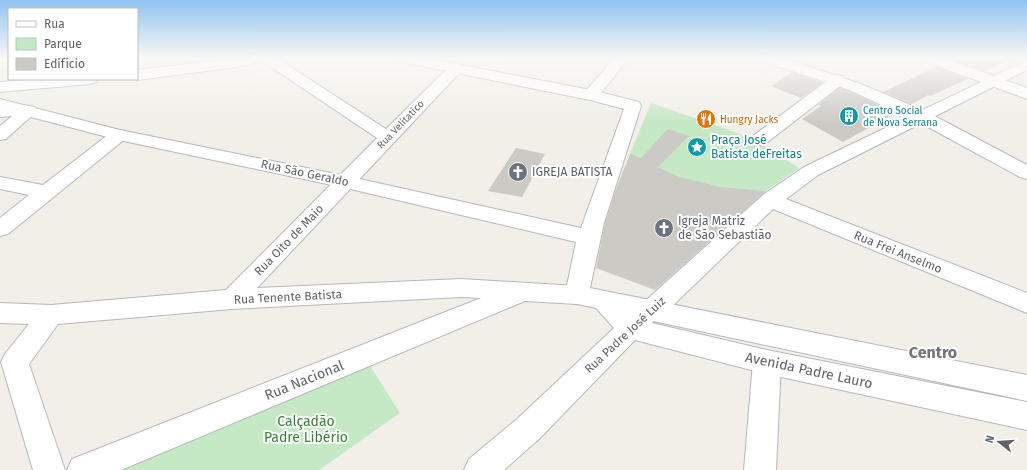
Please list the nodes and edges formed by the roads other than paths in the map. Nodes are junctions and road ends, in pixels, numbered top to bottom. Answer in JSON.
{"nodes":[{"id":1,"x":79,"y":80,"type":"edge"},
{"id":2,"x":300,"y":80,"type":"edge"},
{"id":3,"x":444,"y":80,"type":"edge"},
{"id":4,"x":516,"y":80,"type":"edge"},
{"id":5,"x":604,"y":80,"type":"edge"},
{"id":6,"x":838,"y":80,"type":"joint"},
{"id":7,"x":990,"y":80,"type":"edge"},
{"id":8,"x":993,"y":81,"type":"junction"},
{"id":9,"x":0,"y":87,"type":"edge"},
{"id":10,"x":1027,"y":94,"type":"edge"},
{"id":11,"x":591,"y":95,"type":"junction"},
{"id":12,"x":0,"y":104,"type":"edge"},
{"id":13,"x":26,"y":110,"type":"junction"},
{"id":14,"x":0,"y":112,"type":"edge"},
{"id":15,"x":923,"y":117,"type":"junction"},
{"id":16,"x":0,"y":135,"type":"edge"},
{"id":17,"x":119,"y":135,"type":"junction"},
{"id":18,"x":387,"y":137,"type":"junction"},
{"id":19,"x":759,"y":140,"type":"dead end"},
{"id":20,"x":1027,"y":173,"type":"edge"},
{"id":21,"x":346,"y":182,"type":"junction"},
{"id":22,"x":0,"y":183,"type":"edge"},
{"id":23,"x":45,"y":192,"type":"junction"},
{"id":24,"x":770,"y":200,"type":"junction"},
{"id":25,"x":0,"y":229,"type":"edge"},
{"id":26,"x":588,"y":238,"type":"junction"},
{"id":27,"x":524,"y":292,"type":"junction"},
{"id":28,"x":577,"y":295,"type":"junction"},
{"id":29,"x":232,"y":299,"type":"junction"},
{"id":30,"x":603,"y":300,"type":"junction"},
{"id":31,"x":1027,"y":303,"type":"edge"},
{"id":32,"x":653,"y":309,"type":"junction"},
{"id":33,"x":0,"y":313,"type":"edge"},
{"id":34,"x":51,"y":315,"type":"junction"},
{"id":35,"x":630,"y":328,"type":"junction"},
{"id":36,"x":767,"y":362,"type":"junction"},
{"id":37,"x":8,"y":363,"type":"edge"},
{"id":38,"x":1027,"y":388,"type":"edge"},
{"id":39,"x":1027,"y":416,"type":"edge"},
{"id":40,"x":49,"y":470,"type":"edge"},
{"id":41,"x":83,"y":470,"type":"edge"},
{"id":42,"x":480,"y":470,"type":"edge"},
{"id":43,"x":760,"y":470,"type":"edge"}],
"edges":[{"from":1,"to":9,"type":"street"},
{"from":2,"to":18,"type":"street"},
{"from":3,"to":18,"type":"street","name":"Rua Velitatico"},
{"from":4,"to":11,"type":"street"},
{"from":5,"to":11,"type":"street"},
{"from":6,"to":15,"type":"street"},
{"from":6,"to":19,"type":"street"},
{"from":7,"to":8,"type":"street"},
{"from":8,"to":10,"type":"street"},
{"from":8,"to":15,"type":"street","name":"Rua Padre José Luiz"},
{"from":11,"to":26,"type":"street"},
{"from":12,"to":13,"type":"street","name":"Rua São Geraldo"},
{"from":13,"to":14,"type":"street","name":"Rua São Geraldo"},
{"from":13,"to":16,"type":"street"},
{"from":13,"to":17,"type":"street","name":"Rua São Geraldo"},
{"from":15,"to":20,"type":"street"},
{"from":15,"to":24,"type":"street","name":"Rua Padre José Luiz"},
{"from":17,"to":21,"type":"street","name":"Rua São Geraldo"},
{"from":17,"to":23,"type":"street"},
{"from":18,"to":21,"type":"street","name":"Rua Velitatico"},
{"from":21,"to":26,"type":"street","name":"Rua São Geraldo"},
{"from":21,"to":29,"type":"street","name":"Rua Oito de Maio"},
{"from":22,"to":23,"type":"street"},
{"from":23,"to":25,"type":"street"},
{"from":24,"to":31,"type":"street","name":"Rua Frei Anselmo"},
{"from":24,"to":32,"type":"street","name":"Rua Padre José Luiz"},
{"from":26,"to":28,"type":"street"},
{"from":27,"to":28,"type":"street","name":"Rua Tenente Batista"},
{"from":27,"to":29,"type":"street","name":"Rua Tenente Batista"},
{"from":27,"to":41,"type":"street","name":"Rua Nacional"},
{"from":28,"to":30,"type":"street"},
{"from":29,"to":34,"type":"street","name":"Rua Tenente Batista"},
{"from":30,"to":32,"type":"street"},
{"from":30,"to":35,"type":"street"},
{"from":32,"to":35,"type":"street","name":"Rua Padre José Luiz"},
{"from":32,"to":38,"type":"street"},
{"from":33,"to":34,"type":"street","name":"Rua Tenente Batista"},
{"from":34,"to":37,"type":"street"},
{"from":35,"to":36,"type":"street","name":"Avenida Padre Lauro"},
{"from":35,"to":42,"type":"street","name":"Rua Padre José Luiz"},
{"from":36,"to":39,"type":"street","name":"Avenida Padre Lauro"},
{"from":36,"to":43,"type":"street"},
{"from":37,"to":40,"type":"street"}]}
